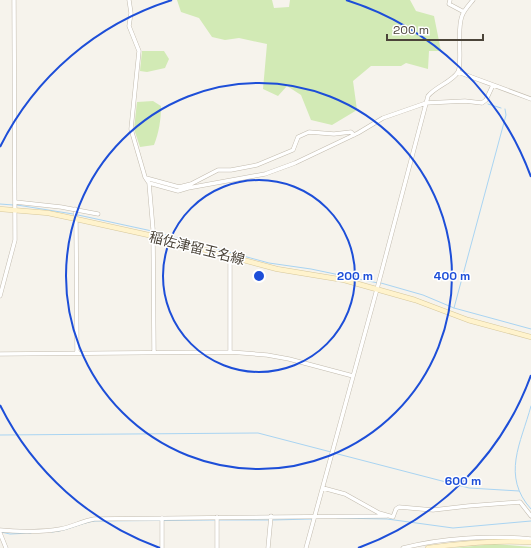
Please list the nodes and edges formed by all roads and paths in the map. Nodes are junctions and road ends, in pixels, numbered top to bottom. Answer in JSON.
{"nodes":[{"id":1,"x":14,"y":0,"type":"edge"},
{"id":2,"x":129,"y":0,"type":"edge"},
{"id":3,"x":450,"y":0,"type":"edge"},
{"id":4,"x":472,"y":0,"type":"edge"},
{"id":5,"x":464,"y":12,"type":"junction"},
{"id":6,"x":458,"y":72,"type":"junction"},
{"id":7,"x":493,"y":85,"type":"junction"},
{"id":8,"x":531,"y":99,"type":"edge"},
{"id":9,"x":426,"y":103,"type":"junction"},
{"id":10,"x":354,"y":134,"type":"junction"},
{"id":11,"x":146,"y":177,"type":"junction"},
{"id":12,"x":149,"y":183,"type":"junction"},
{"id":13,"x":14,"y":202,"type":"junction"},
{"id":14,"x":0,"y":209,"type":"edge"},
{"id":15,"x":14,"y":209,"type":"junction"},
{"id":16,"x":75,"y":209,"type":"junction"},
{"id":17,"x":98,"y":214,"type":"dead end"},
{"id":18,"x":76,"y":219,"type":"junction"},
{"id":19,"x":153,"y":233,"type":"junction"},
{"id":20,"x":230,"y":257,"type":"junction"},
{"id":21,"x":2,"y":280,"type":"edge"},
{"id":22,"x":378,"y":285,"type":"junction"},
{"id":23,"x":0,"y":296,"type":"edge"},
{"id":24,"x":531,"y":337,"type":"edge"},
{"id":25,"x":154,"y":352,"type":"junction"},
{"id":26,"x":230,"y":352,"type":"junction"},
{"id":27,"x":77,"y":353,"type":"junction"},
{"id":28,"x":0,"y":354,"type":"edge"},
{"id":29,"x":353,"y":376,"type":"junction"},
{"id":30,"x":323,"y":488,"type":"junction"},
{"id":31,"x":315,"y":516,"type":"junction"},
{"id":32,"x":387,"y":516,"type":"junction"},
{"id":33,"x":531,"y":516,"type":"edge"},
{"id":34,"x":217,"y":519,"type":"junction"},
{"id":35,"x":271,"y":519,"type":"junction"},
{"id":36,"x":162,"y":520,"type":"junction"},
{"id":37,"x":0,"y":530,"type":"edge"},
{"id":38,"x":0,"y":534,"type":"edge"},
{"id":39,"x":531,"y":539,"type":"edge"},
{"id":40,"x":531,"y":542,"type":"edge"},
{"id":41,"x":6,"y":548,"type":"edge"},
{"id":42,"x":162,"y":548,"type":"edge"},
{"id":43,"x":217,"y":548,"type":"edge"},
{"id":44,"x":268,"y":548,"type":"edge"},
{"id":45,"x":306,"y":548,"type":"edge"},
{"id":46,"x":403,"y":548,"type":"edge"},
{"id":47,"x":428,"y":548,"type":"edge"}],
"edges":[{"from":1,"to":13,"type":"street"},
{"from":2,"to":11,"type":"street"},
{"from":3,"to":5,"type":"street"},
{"from":4,"to":5,"type":"street"},
{"from":5,"to":6,"type":"street"},
{"from":6,"to":7,"type":"street"},
{"from":6,"to":9,"type":"street"},
{"from":7,"to":8,"type":"street"},
{"from":7,"to":9,"type":"street"},
{"from":9,"to":10,"type":"street"},
{"from":9,"to":22,"type":"street"},
{"from":10,"to":11,"type":"street"},
{"from":10,"to":12,"type":"street"},
{"from":11,"to":12,"type":"street"},
{"from":12,"to":19,"type":"street"},
{"from":13,"to":15,"type":"street"},
{"from":13,"to":16,"type":"street"},
{"from":14,"to":15,"type":"main road","name":"稲佐津留玉名線"},
{"from":15,"to":18,"type":"main road","name":"稲佐津留玉名線"},
{"from":15,"to":21,"type":"street"},
{"from":16,"to":17,"type":"street"},
{"from":16,"to":18,"type":"street"},
{"from":18,"to":19,"type":"main road","name":"稲佐津留玉名線"},
{"from":18,"to":27,"type":"street"},
{"from":19,"to":20,"type":"main road","name":"稲佐津留玉名線"},
{"from":19,"to":25,"type":"street"},
{"from":20,"to":22,"type":"main road","name":"稲佐津留玉名線"},
{"from":20,"to":26,"type":"street"},
{"from":21,"to":23,"type":"street"},
{"from":22,"to":24,"type":"main road","name":"稲佐津留玉名線"},
{"from":22,"to":29,"type":"street"},
{"from":25,"to":26,"type":"street"},
{"from":25,"to":27,"type":"street"},
{"from":26,"to":29,"type":"street"},
{"from":27,"to":28,"type":"street"},
{"from":29,"to":30,"type":"street"},
{"from":30,"to":31,"type":"street"},
{"from":30,"to":32,"type":"street"},
{"from":31,"to":32,"type":"street"},
{"from":31,"to":35,"type":"street"},
{"from":31,"to":45,"type":"street"},
{"from":32,"to":33,"type":"street"},
{"from":34,"to":35,"type":"street"},
{"from":34,"to":36,"type":"street"},
{"from":34,"to":43,"type":"street"},
{"from":35,"to":44,"type":"street"},
{"from":36,"to":37,"type":"street"},
{"from":36,"to":42,"type":"street"},
{"from":38,"to":41,"type":"street"},
{"from":39,"to":46,"type":"street"},
{"from":40,"to":47,"type":"main road"}]}
